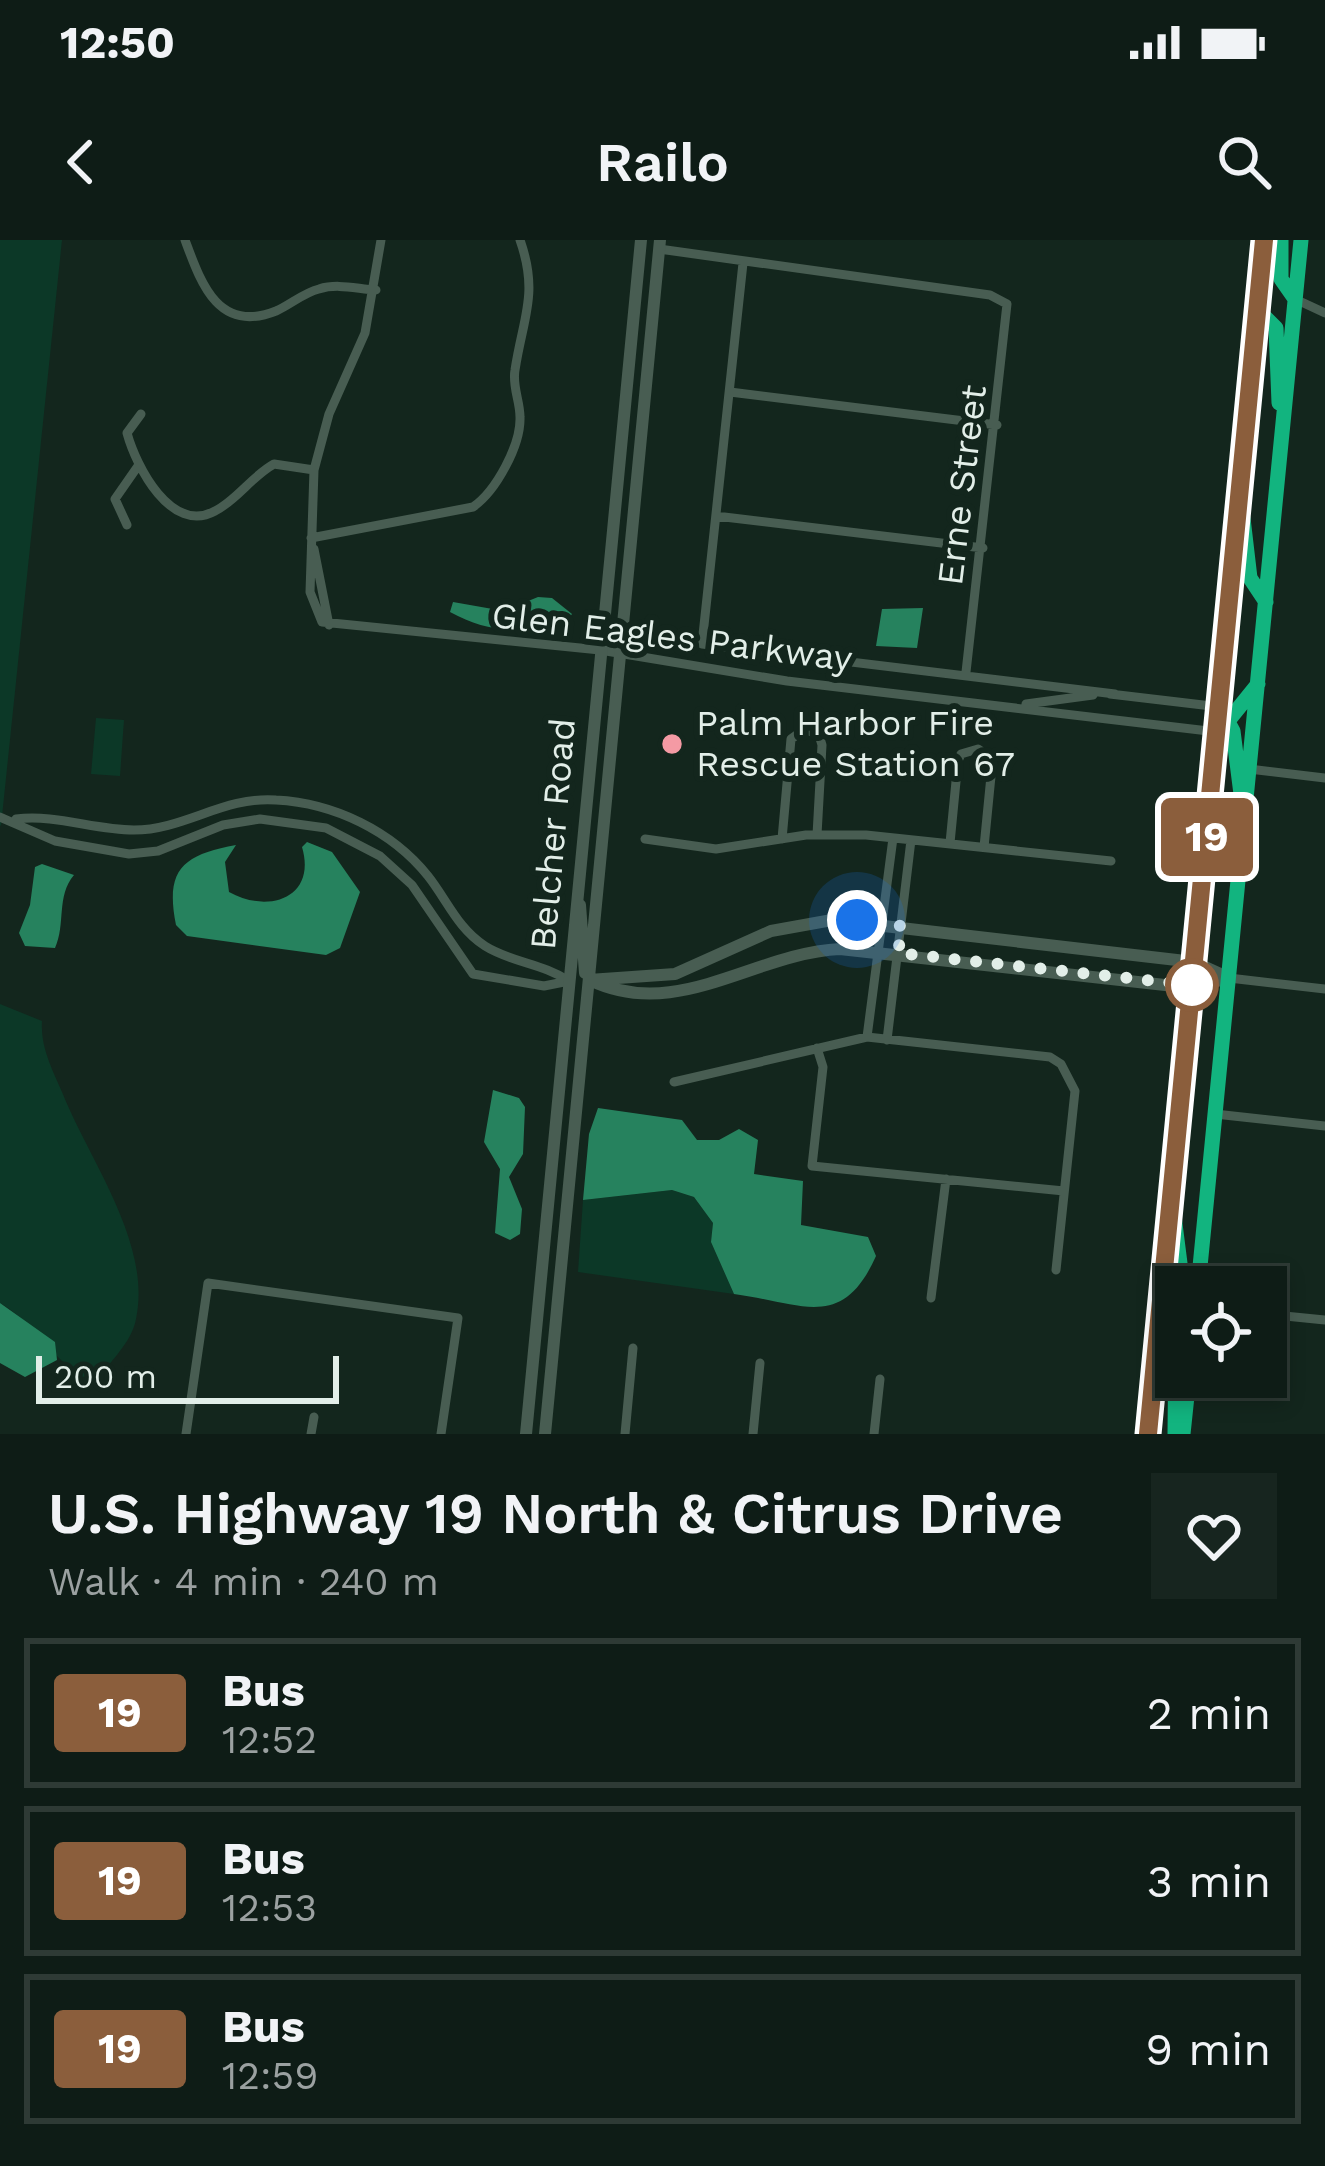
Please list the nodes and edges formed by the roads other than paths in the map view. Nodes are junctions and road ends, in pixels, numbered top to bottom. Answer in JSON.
{"nodes":[{"id":1,"x":185,"y":240,"type":"edge"},
{"id":2,"x":381,"y":240,"type":"edge"},
{"id":3,"x":520,"y":240,"type":"edge"},
{"id":4,"x":640,"y":240,"type":"edge"},
{"id":5,"x":1264,"y":240,"type":"edge"},
{"id":6,"x":1281,"y":240,"type":"edge"},
{"id":7,"x":1301,"y":240,"type":"edge"},
{"id":8,"x":659,"y":244,"type":"edge"},
{"id":9,"x":743,"y":262,"type":"junction"},
{"id":10,"x":376,"y":290,"type":"junction"},
{"id":11,"x":1295,"y":299,"type":"junction"},
{"id":12,"x":1258,"y":310,"type":"junction"},
{"id":13,"x":1325,"y":313,"type":"edge"},
{"id":14,"x":730,"y":392,"type":"junction"},
{"id":15,"x":141,"y":414,"type":"dead end"},
{"id":16,"x":997,"y":425,"type":"junction"},
{"id":17,"x":1282,"y":430,"type":"junction"},
{"id":18,"x":138,"y":466,"type":"junction"},
{"id":19,"x":314,"y":470,"type":"junction"},
{"id":20,"x":1240,"y":503,"type":"junction"},
{"id":21,"x":716,"y":516,"type":"junction"},
{"id":22,"x":128,"y":525,"type":"dead end"},
{"id":23,"x":311,"y":538,"type":"junction"},
{"id":24,"x":983,"y":548,"type":"junction"},
{"id":25,"x":1266,"y":602,"type":"junction"},
{"id":26,"x":600,"y":650,"type":"junction"},
{"id":27,"x":620,"y":653,"type":"junction"},
{"id":28,"x":966,"y":672,"type":"junction"},
{"id":29,"x":1031,"y":684,"type":"junction"},
{"id":30,"x":1258,"y":684,"type":"junction"},
{"id":31,"x":1115,"y":694,"type":"junction"},
{"id":32,"x":1060,"y":699,"type":"junction"},
{"id":33,"x":1162,"y":700,"type":"junction"},
{"id":34,"x":1015,"y":705,"type":"junction"},
{"id":35,"x":1109,"y":718,"type":"junction"},
{"id":36,"x":1222,"y":720,"type":"junction"},
{"id":37,"x":1159,"y":724,"type":"junction"},
{"id":38,"x":1249,"y":769,"type":"junction"},
{"id":39,"x":1325,"y":778,"type":"edge"},
{"id":40,"x":1244,"y":815,"type":"junction"},
{"id":41,"x":0,"y":817,"type":"edge"},
{"id":42,"x":14,"y":819,"type":"junction"},
{"id":43,"x":75,"y":821,"type":"junction"},
{"id":44,"x":114,"y":828,"type":"junction"},
{"id":45,"x":817,"y":835,"type":"junction"},
{"id":46,"x":893,"y":838,"type":"junction"},
{"id":47,"x":645,"y":839,"type":"dead end"},
{"id":48,"x":782,"y":839,"type":"junction"},
{"id":49,"x":911,"y":840,"type":"junction"},
{"id":50,"x":950,"y":843,"type":"junction"},
{"id":51,"x":70,"y":845,"type":"junction"},
{"id":52,"x":985,"y":848,"type":"junction"},
{"id":53,"x":110,"y":852,"type":"junction"},
{"id":54,"x":1111,"y":861,"type":"dead end"},
{"id":55,"x":889,"y":872,"type":"junction"},
{"id":56,"x":908,"y":874,"type":"junction"},
{"id":57,"x":577,"y":899,"type":"junction"},
{"id":58,"x":882,"y":923,"type":"junction"},
{"id":59,"x":902,"y":926,"type":"junction"},
{"id":60,"x":878,"y":951,"type":"junction"},
{"id":61,"x":898,"y":953,"type":"junction"},
{"id":62,"x":1194,"y":962,"type":"junction"},
{"id":63,"x":1229,"y":978,"type":"junction"},
{"id":64,"x":589,"y":980,"type":"junction"},
{"id":65,"x":569,"y":981,"type":"junction"},
{"id":66,"x":1192,"y":988,"type":"junction"},
{"id":67,"x":1325,"y":989,"type":"edge"},
{"id":68,"x":867,"y":1037,"type":"junction"},
{"id":69,"x":887,"y":1040,"type":"junction"},
{"id":70,"x":817,"y":1048,"type":"junction"},
{"id":71,"x":581,"y":1062,"type":"junction"},
{"id":72,"x":674,"y":1082,"type":"dead end"},
{"id":73,"x":1215,"y":1114,"type":"junction"},
{"id":74,"x":1325,"y":1126,"type":"edge"},
{"id":75,"x":946,"y":1179,"type":"junction"},
{"id":76,"x":1064,"y":1191,"type":"junction"},
{"id":77,"x":1171,"y":1201,"type":"junction"},
{"id":78,"x":1165,"y":1266,"type":"edge"},
{"id":79,"x":1182,"y":1266,"type":"edge"},
{"id":80,"x":1200,"y":1266,"type":"edge"},
{"id":81,"x":1056,"y":1270,"type":"dead end"},
{"id":82,"x":932,"y":1298,"type":"dead end"},
{"id":83,"x":1287,"y":1316,"type":"edge"},
{"id":84,"x":1325,"y":1320,"type":"edge"},
{"id":85,"x":633,"y":1348,"type":"dead end"},
{"id":86,"x":760,"y":1363,"type":"dead end"},
{"id":87,"x":1155,"y":1365,"type":"edge"},
{"id":88,"x":880,"y":1379,"type":"dead end"},
{"id":89,"x":1178,"y":1398,"type":"edge"},
{"id":90,"x":1185,"y":1398,"type":"edge"},
{"id":91,"x":314,"y":1418,"type":"dead end"},
{"id":92,"x":186,"y":1434,"type":"edge"},
{"id":93,"x":311,"y":1434,"type":"edge"},
{"id":94,"x":441,"y":1434,"type":"edge"},
{"id":95,"x":526,"y":1434,"type":"edge"},
{"id":96,"x":545,"y":1434,"type":"edge"},
{"id":97,"x":625,"y":1434,"type":"edge"},
{"id":98,"x":753,"y":1434,"type":"edge"},
{"id":99,"x":874,"y":1434,"type":"edge"},
{"id":100,"x":1148,"y":1434,"type":"edge"},
{"id":101,"x":1179,"y":1434,"type":"edge"}],
"edges":[{"from":1,"to":10,"type":"street"},
{"from":2,"to":10,"type":"street"},
{"from":3,"to":23,"type":"street"},
{"from":4,"to":26,"type":"main road","name":"Belcher Road"},
{"from":5,"to":12,"type":"highway"},
{"from":6,"to":11,"type":"highway"},
{"from":7,"to":11,"type":"highway"},
{"from":8,"to":9,"type":"street"},
{"from":8,"to":27,"type":"main road","name":"Belcher Road"},
{"from":9,"to":14,"type":"street"},
{"from":9,"to":16,"type":"street","name":"Erne Street"},
{"from":10,"to":19,"type":"street"},
{"from":11,"to":13,"type":"street"},
{"from":11,"to":17,"type":"highway"},
{"from":12,"to":17,"type":"highway"},
{"from":12,"to":20,"type":"highway"},
{"from":14,"to":16,"type":"street"},
{"from":14,"to":21,"type":"street"},
{"from":15,"to":18,"type":"street"},
{"from":16,"to":24,"type":"street","name":"Erne Street"},
{"from":17,"to":25,"type":"highway"},
{"from":18,"to":19,"type":"street"},
{"from":18,"to":22,"type":"street"},
{"from":19,"to":23,"type":"street"},
{"from":20,"to":25,"type":"highway"},
{"from":20,"to":36,"type":"highway"},
{"from":21,"to":24,"type":"street"},
{"from":21,"to":28,"type":"street"},
{"from":23,"to":26,"type":"street","name":"Glen Eagles Parkway"},
{"from":24,"to":28,"type":"street","name":"Erne Street"},
{"from":25,"to":30,"type":"highway"},
{"from":26,"to":27,"type":"street","name":"Glen Eagles Parkway"},
{"from":26,"to":57,"type":"main road","name":"Belcher Road"},
{"from":27,"to":34,"type":"street","name":"Glen Eagles Parkway"},
{"from":27,"to":64,"type":"main road","name":"Belcher Road"},
{"from":28,"to":29,"type":"street"},
{"from":29,"to":31,"type":"street"},
{"from":29,"to":32,"type":"street"},
{"from":30,"to":36,"type":"highway"},
{"from":30,"to":38,"type":"highway"},
{"from":31,"to":32,"type":"street","name":"Glen Eagles Parkway"},
{"from":31,"to":33,"type":"street","name":"Glen Eagles Parkway"},
{"from":32,"to":34,"type":"street","name":"Glen Eagles Parkway"},
{"from":32,"to":35,"type":"street"},
{"from":33,"to":36,"type":"street","name":"Glen Eagles Parkway"},
{"from":33,"to":37,"type":"street"},
{"from":34,"to":35,"type":"street","name":"Glen Eagles Parkway"},
{"from":35,"to":37,"type":"street","name":"Glen Eagles Parkway"},
{"from":36,"to":37,"type":"street","name":"Glen Eagles Parkway"},
{"from":36,"to":40,"type":"highway"},
{"from":36,"to":62,"type":"highway"},
{"from":38,"to":39,"type":"street"},
{"from":38,"to":40,"type":"highway"},
{"from":40,"to":63,"type":"highway"},
{"from":41,"to":42,"type":"street"},
{"from":42,"to":43,"type":"street"},
{"from":42,"to":51,"type":"street"},
{"from":43,"to":44,"type":"street"},
{"from":43,"to":51,"type":"street"},
{"from":44,"to":53,"type":"street"},
{"from":44,"to":65,"type":"street"},
{"from":45,"to":46,"type":"street"},
{"from":45,"to":48,"type":"street"},
{"from":45,"to":48,"type":"street"},
{"from":46,"to":49,"type":"street"},
{"from":46,"to":55,"type":"street"},
{"from":47,"to":48,"type":"street"},
{"from":49,"to":50,"type":"street"},
{"from":49,"to":56,"type":"street"},
{"from":50,"to":52,"type":"street"},
{"from":50,"to":52,"type":"street"},
{"from":51,"to":53,"type":"street"},
{"from":52,"to":54,"type":"street"},
{"from":53,"to":65,"type":"street"},
{"from":55,"to":56,"type":"street"},
{"from":55,"to":58,"type":"street"},
{"from":56,"to":59,"type":"street"},
{"from":57,"to":64,"type":"main road"},
{"from":57,"to":65,"type":"main road","name":"Belcher Road"},
{"from":58,"to":59,"type":"main road"},
{"from":58,"to":60,"type":"street"},
{"from":58,"to":64,"type":"main road"},
{"from":59,"to":61,"type":"street"},
{"from":59,"to":62,"type":"main road"},
{"from":60,"to":61,"type":"main road"},
{"from":60,"to":64,"type":"main road"},
{"from":60,"to":68,"type":"street"},
{"from":61,"to":66,"type":"main road"},
{"from":61,"to":69,"type":"street"},
{"from":62,"to":63,"type":"main road"},
{"from":62,"to":66,"type":"highway"},
{"from":63,"to":66,"type":"main road"},
{"from":63,"to":67,"type":"street"},
{"from":63,"to":73,"type":"highway"},
{"from":64,"to":71,"type":"main road","name":"Belcher Road"},
{"from":65,"to":71,"type":"main road"},
{"from":65,"to":95,"type":"main road","name":"Belcher Road"},
{"from":66,"to":77,"type":"highway"},
{"from":68,"to":69,"type":"street"},
{"from":68,"to":70,"type":"street"},
{"from":69,"to":76,"type":"street"},
{"from":70,"to":72,"type":"street"},
{"from":70,"to":75,"type":"street"},
{"from":71,"to":96,"type":"main road","name":"Belcher Road"},
{"from":73,"to":74,"type":"street"},
{"from":73,"to":80,"type":"highway"},
{"from":75,"to":76,"type":"street"},
{"from":75,"to":82,"type":"street"},
{"from":76,"to":81,"type":"street"},
{"from":77,"to":78,"type":"highway"},
{"from":77,"to":79,"type":"highway"},
{"from":83,"to":84,"type":"street"},
{"from":85,"to":97,"type":"street"},
{"from":86,"to":98,"type":"street"},
{"from":87,"to":100,"type":"highway"},
{"from":88,"to":99,"type":"street"},
{"from":89,"to":101,"type":"highway"},
{"from":90,"to":101,"type":"highway"},
{"from":91,"to":93,"type":"street"},
{"from":92,"to":94,"type":"street"}]}
